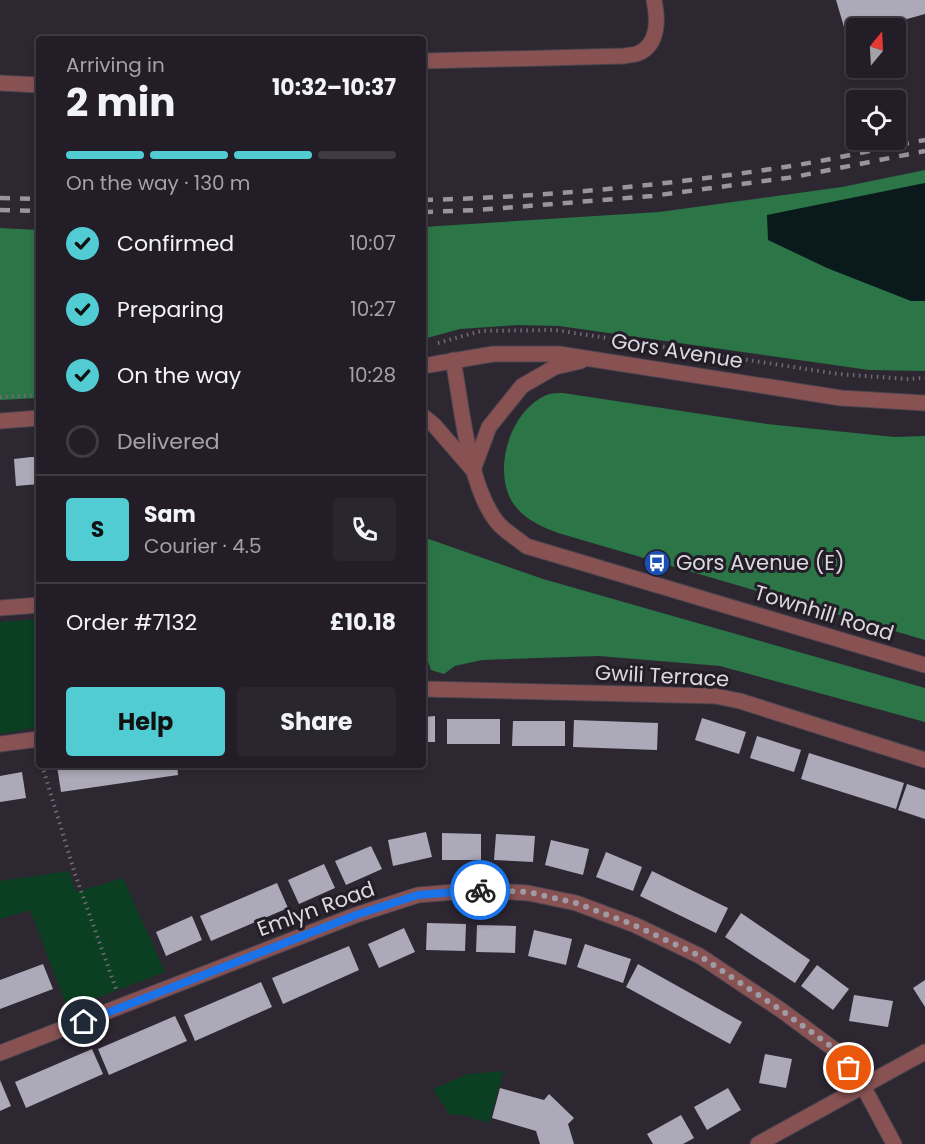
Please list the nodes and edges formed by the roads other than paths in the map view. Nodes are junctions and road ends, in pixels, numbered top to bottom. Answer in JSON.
{"nodes":[{"id":1,"x":654,"y":0,"type":"edge"},
{"id":2,"x":426,"y":61,"type":"edge"},
{"id":3,"x":0,"y":83,"type":"edge"},
{"id":4,"x":36,"y":85,"type":"edge"},
{"id":5,"x":591,"y":359,"type":"junction"},
{"id":6,"x":453,"y":360,"type":"junction"},
{"id":7,"x":426,"y":365,"type":"edge"},
{"id":8,"x":925,"y":403,"type":"edge"},
{"id":9,"x":36,"y":418,"type":"edge"},
{"id":10,"x":426,"y":419,"type":"edge"},
{"id":11,"x":0,"y":421,"type":"edge"},
{"id":12,"x":473,"y":470,"type":"junction"},
{"id":13,"x":36,"y":605,"type":"edge"},
{"id":14,"x":0,"y":608,"type":"edge"},
{"id":15,"x":925,"y":665,"type":"edge"},
{"id":16,"x":426,"y":689,"type":"edge"},
{"id":17,"x":36,"y":739,"type":"edge"},
{"id":18,"x":0,"y":744,"type":"edge"},
{"id":19,"x":925,"y":760,"type":"edge"},
{"id":20,"x":925,"y":1052,"type":"edge"},
{"id":21,"x":0,"y":1053,"type":"edge"},
{"id":22,"x":863,"y":1086,"type":"junction"},
{"id":23,"x":758,"y":1144,"type":"edge"},
{"id":24,"x":894,"y":1144,"type":"edge"}],
"edges":[{"from":1,"to":2,"type":"street"},
{"from":3,"to":4,"type":"street"},
{"from":5,"to":6,"type":"street","name":"Gors Avenue"},
{"from":5,"to":8,"type":"street","name":"Gors Avenue"},
{"from":5,"to":12,"type":"street"},
{"from":6,"to":7,"type":"street","name":"Gors Avenue"},
{"from":6,"to":12,"type":"street","name":"Townhill Road"},
{"from":9,"to":11,"type":"street"},
{"from":10,"to":12,"type":"street","name":"Townhill Road"},
{"from":12,"to":15,"type":"street","name":"Townhill Road"},
{"from":13,"to":14,"type":"street"},
{"from":16,"to":19,"type":"street","name":"Gwili Terrace"},
{"from":17,"to":18,"type":"street"},
{"from":20,"to":22,"type":"street"},
{"from":21,"to":22,"type":"street","name":"Emlyn Road"},
{"from":22,"to":23,"type":"street"},
{"from":22,"to":24,"type":"street","name":"Emlyn Road"}]}
